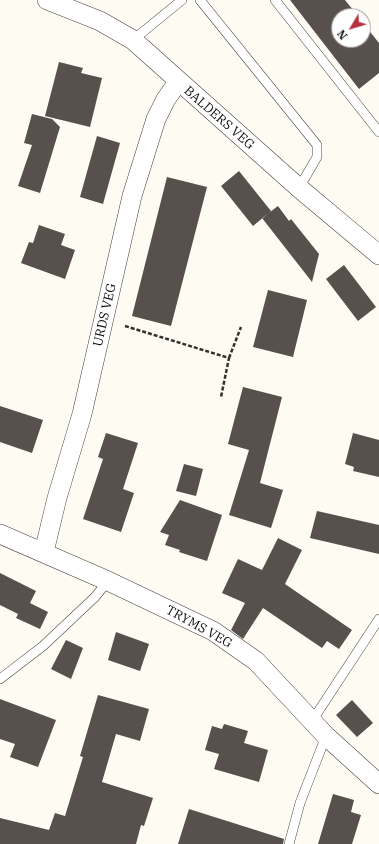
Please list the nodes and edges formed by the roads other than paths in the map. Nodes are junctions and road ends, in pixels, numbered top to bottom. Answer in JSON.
{"nodes":[{"id":1,"x":47,"y":0,"type":"edge"},
{"id":2,"x":182,"y":0,"type":"edge"},
{"id":3,"x":200,"y":0,"type":"edge"},
{"id":4,"x":275,"y":0,"type":"edge"},
{"id":5,"x":133,"y":40,"type":"junction"},
{"id":6,"x":178,"y":82,"type":"junction"},
{"id":7,"x":379,"y":132,"type":"edge"},
{"id":8,"x":299,"y":188,"type":"junction"},
{"id":9,"x":379,"y":255,"type":"edge"},
{"id":10,"x":0,"y":534,"type":"edge"},
{"id":11,"x":44,"y":552,"type":"junction"},
{"id":12,"x":108,"y":581,"type":"junction"},
{"id":13,"x":379,"y":619,"type":"edge"},
{"id":14,"x":0,"y":679,"type":"edge"},
{"id":15,"x":312,"y":721,"type":"junction"},
{"id":16,"x":326,"y":736,"type":"junction"},
{"id":17,"x":379,"y":784,"type":"edge"},
{"id":18,"x":289,"y":844,"type":"edge"}],
"edges":[{"from":1,"to":5,"type":"street","name":"BALDERS VEG"},
{"from":2,"to":5,"type":"lane"},
{"from":3,"to":8,"type":"lane"},
{"from":4,"to":7,"type":"lane"},
{"from":5,"to":6,"type":"street","name":"BALDERS VEG"},
{"from":6,"to":8,"type":"street","name":"BALDERS VEG"},
{"from":6,"to":11,"type":"street","name":"URDS VEG"},
{"from":8,"to":9,"type":"street","name":"BALDERS VEG"},
{"from":10,"to":11,"type":"street","name":"TRYMS VEG"},
{"from":11,"to":12,"type":"street","name":"TRYMS VEG"},
{"from":12,"to":14,"type":"lane"},
{"from":12,"to":15,"type":"street","name":"TRYMS VEG"},
{"from":13,"to":15,"type":"lane"},
{"from":15,"to":16,"type":"street","name":"TRYMS VEG"},
{"from":16,"to":17,"type":"street","name":"TRYMS VEG"},
{"from":16,"to":18,"type":"lane"}]}
